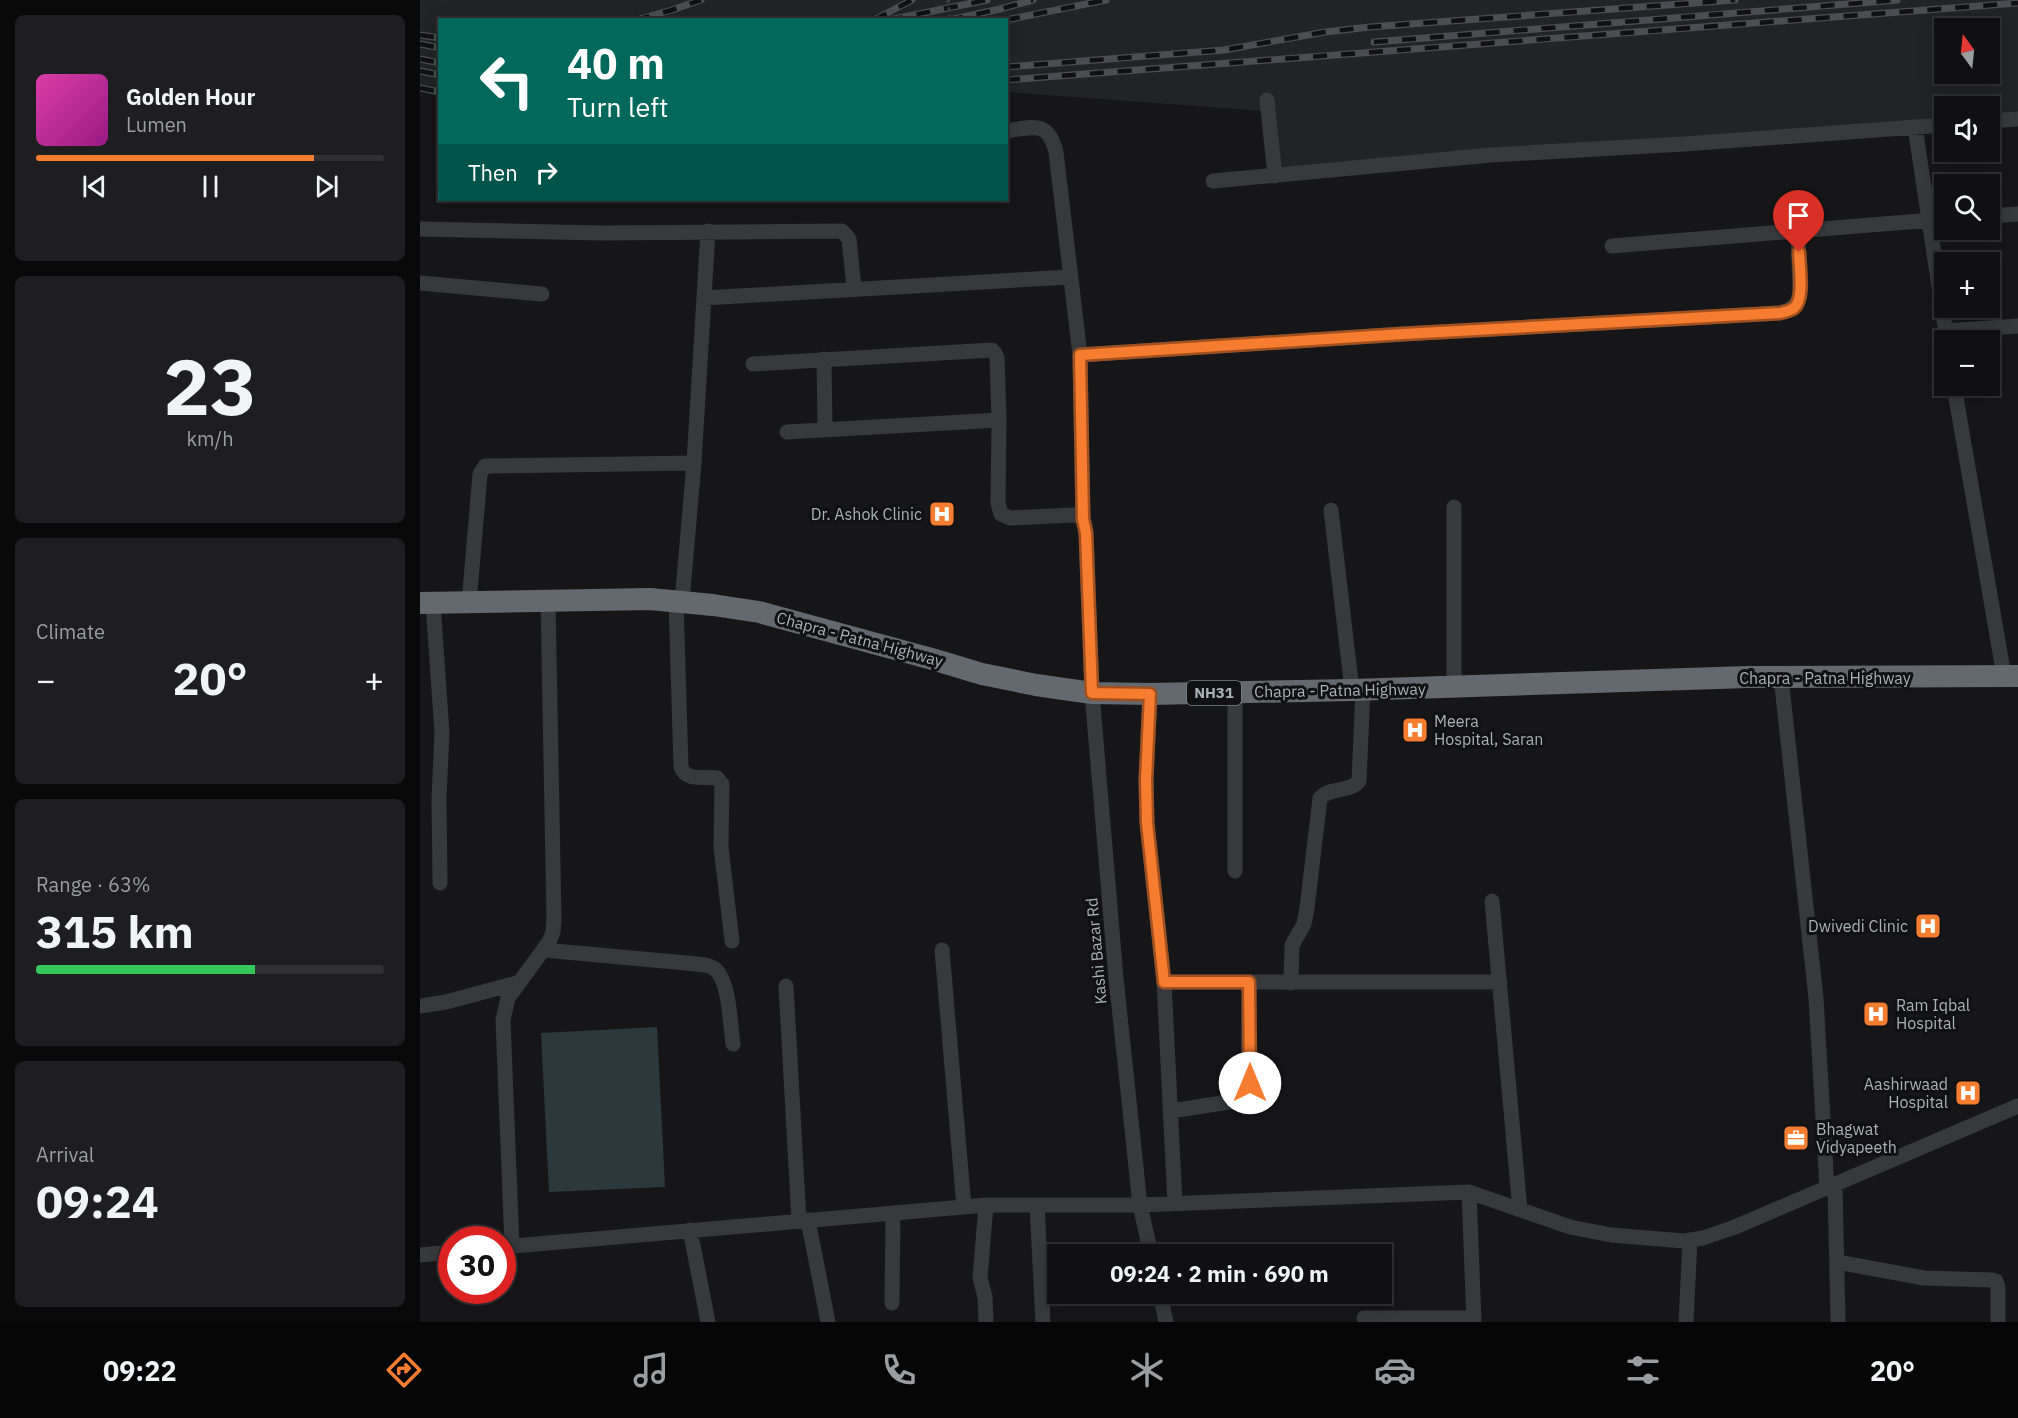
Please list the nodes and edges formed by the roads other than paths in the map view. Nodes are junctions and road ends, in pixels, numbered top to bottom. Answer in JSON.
{"nodes":[{"id":1,"x":1267,"y":100,"type":"dead end"},
{"id":2,"x":2018,"y":119,"type":"edge"},
{"id":3,"x":2000,"y":120,"type":"edge"},
{"id":4,"x":1934,"y":126,"type":"edge"},
{"id":5,"x":1915,"y":127,"type":"junction"},
{"id":6,"x":1008,"y":131,"type":"edge"},
{"id":7,"x":1275,"y":176,"type":"junction"},
{"id":8,"x":1213,"y":182,"type":"dead end"},
{"id":9,"x":1934,"y":206,"type":"edge"},
{"id":10,"x":2018,"y":214,"type":"edge"},
{"id":11,"x":2000,"y":215,"type":"edge"},
{"id":12,"x":1934,"y":219,"type":"edge"},
{"id":13,"x":420,"y":229,"type":"edge"},
{"id":14,"x":708,"y":231,"type":"junction"},
{"id":15,"x":1798,"y":232,"type":"junction"},
{"id":16,"x":1939,"y":240,"type":"edge"},
{"id":17,"x":1612,"y":246,"type":"dead end"},
{"id":18,"x":1070,"y":277,"type":"junction"},
{"id":19,"x":420,"y":283,"type":"edge"},
{"id":20,"x":854,"y":288,"type":"junction"},
{"id":21,"x":542,"y":294,"type":"dead end"},
{"id":22,"x":704,"y":298,"type":"junction"},
{"id":23,"x":2018,"y":326,"type":"edge"},
{"id":24,"x":1946,"y":330,"type":"edge"},
{"id":25,"x":1989,"y":330,"type":"edge"},
{"id":26,"x":1080,"y":355,"type":"junction"},
{"id":27,"x":824,"y":359,"type":"junction"},
{"id":28,"x":753,"y":364,"type":"dead end"},
{"id":29,"x":1956,"y":396,"type":"edge"},
{"id":30,"x":999,"y":420,"type":"junction"},
{"id":31,"x":825,"y":430,"type":"junction"},
{"id":32,"x":787,"y":432,"type":"dead end"},
{"id":33,"x":694,"y":463,"type":"junction"},
{"id":34,"x":1454,"y":507,"type":"dead end"},
{"id":35,"x":1331,"y":510,"type":"dead end"},
{"id":36,"x":1083,"y":519,"type":"junction"},
{"id":37,"x":548,"y":601,"type":"junction"},
{"id":38,"x":679,"y":602,"type":"junction"},
{"id":39,"x":426,"y":603,"type":"edge"},
{"id":40,"x":469,"y":603,"type":"junction"},
{"id":41,"x":2011,"y":676,"type":"edge"},
{"id":42,"x":1781,"y":678,"type":"junction"},
{"id":43,"x":1454,"y":687,"type":"junction"},
{"id":44,"x":1358,"y":690,"type":"junction"},
{"id":45,"x":1235,"y":692,"type":"junction"},
{"id":46,"x":1092,"y":693,"type":"junction"},
{"id":47,"x":1150,"y":694,"type":"junction"},
{"id":48,"x":1235,"y":871,"type":"dead end"},
{"id":49,"x":440,"y":883,"type":"dead end"},
{"id":50,"x":1492,"y":901,"type":"dead end"},
{"id":51,"x":732,"y":941,"type":"dead end"},
{"id":52,"x":544,"y":950,"type":"junction"},
{"id":53,"x":942,"y":950,"type":"dead end"},
{"id":54,"x":1500,"y":981,"type":"junction"},
{"id":55,"x":1164,"y":982,"type":"junction"},
{"id":56,"x":1249,"y":982,"type":"junction"},
{"id":57,"x":517,"y":983,"type":"junction"},
{"id":58,"x":1291,"y":983,"type":"junction"},
{"id":59,"x":786,"y":986,"type":"dead end"},
{"id":60,"x":420,"y":1006,"type":"edge"},
{"id":61,"x":733,"y":1044,"type":"dead end"},
{"id":62,"x":2018,"y":1106,"type":"edge"},
{"id":63,"x":1171,"y":1111,"type":"junction"},
{"id":64,"x":1831,"y":1186,"type":"junction"},
{"id":65,"x":1470,"y":1192,"type":"junction"},
{"id":66,"x":1176,"y":1204,"type":"junction"},
{"id":67,"x":986,"y":1205,"type":"junction"},
{"id":68,"x":1037,"y":1205,"type":"junction"},
{"id":69,"x":1140,"y":1205,"type":"junction"},
{"id":70,"x":964,"y":1207,"type":"junction"},
{"id":71,"x":1521,"y":1210,"type":"junction"},
{"id":72,"x":893,"y":1213,"type":"junction"},
{"id":73,"x":804,"y":1220,"type":"junction"},
{"id":74,"x":506,"y":1226,"type":"edge"},
{"id":75,"x":690,"y":1230,"type":"junction"},
{"id":76,"x":1690,"y":1240,"type":"junction"},
{"id":77,"x":1149,"y":1244,"type":"edge"},
{"id":78,"x":516,"y":1246,"type":"edge"},
{"id":79,"x":438,"y":1253,"type":"edge"},
{"id":80,"x":420,"y":1255,"type":"edge"},
{"id":81,"x":1837,"y":1262,"type":"junction"},
{"id":82,"x":892,"y":1303,"type":"dead end"},
{"id":83,"x":1162,"y":1304,"type":"edge"},
{"id":84,"x":1364,"y":1318,"type":"dead end"},
{"id":85,"x":1473,"y":1320,"type":"edge"},
{"id":86,"x":708,"y":1322,"type":"edge"},
{"id":87,"x":828,"y":1322,"type":"edge"},
{"id":88,"x":986,"y":1322,"type":"edge"},
{"id":89,"x":1042,"y":1322,"type":"edge"},
{"id":90,"x":1166,"y":1322,"type":"edge"},
{"id":91,"x":1686,"y":1322,"type":"edge"},
{"id":92,"x":1838,"y":1322,"type":"edge"},
{"id":93,"x":1998,"y":1322,"type":"edge"}],
"edges":[{"from":1,"to":7,"type":"street"},
{"from":2,"to":3,"type":"street"},
{"from":4,"to":5,"type":"street"},
{"from":5,"to":7,"type":"street"},
{"from":5,"to":9,"type":"street"},
{"from":6,"to":18,"type":"street","name":"Kashi Bazar Rd"},
{"from":7,"to":8,"type":"street"},
{"from":10,"to":11,"type":"street"},
{"from":12,"to":15,"type":"street"},
{"from":13,"to":14,"type":"street"},
{"from":14,"to":20,"type":"street"},
{"from":14,"to":22,"type":"street"},
{"from":15,"to":17,"type":"street"},
{"from":15,"to":26,"type":"street"},
{"from":16,"to":24,"type":"street"},
{"from":18,"to":20,"type":"street"},
{"from":18,"to":26,"type":"street","name":"Kashi Bazar Rd"},
{"from":19,"to":21,"type":"street"},
{"from":20,"to":22,"type":"street"},
{"from":22,"to":33,"type":"street"},
{"from":23,"to":25,"type":"street"},
{"from":26,"to":36,"type":"street","name":"Kashi Bazar Rd"},
{"from":27,"to":28,"type":"street"},
{"from":27,"to":30,"type":"street"},
{"from":27,"to":31,"type":"street"},
{"from":29,"to":41,"type":"street"},
{"from":30,"to":31,"type":"street"},
{"from":30,"to":36,"type":"street"},
{"from":31,"to":32,"type":"street"},
{"from":33,"to":38,"type":"street"},
{"from":33,"to":40,"type":"street"},
{"from":34,"to":43,"type":"street"},
{"from":35,"to":44,"type":"street"},
{"from":36,"to":46,"type":"street","name":"Kashi Bazar Rd"},
{"from":37,"to":38,"type":"highway","name":"Chapra - Patna Highway","number":"NH31"},
{"from":37,"to":40,"type":"highway","name":"Chapra - Patna Highway","number":"NH31"},
{"from":37,"to":52,"type":"street"},
{"from":38,"to":46,"type":"highway","name":"Chapra - Patna Highway","number":"NH31"},
{"from":38,"to":51,"type":"street"},
{"from":39,"to":40,"type":"highway","name":"Chapra - Patna Highway","number":"NH31"},
{"from":39,"to":49,"type":"street"},
{"from":41,"to":42,"type":"highway","name":"Chapra - Patna Highway","number":"NH31"},
{"from":42,"to":43,"type":"highway","name":"Chapra - Patna Highway","number":"NH31"},
{"from":42,"to":64,"type":"street"},
{"from":43,"to":44,"type":"highway","name":"Chapra - Patna Highway","number":"NH31"},
{"from":44,"to":45,"type":"highway","name":"Chapra - Patna Highway","number":"NH31"},
{"from":44,"to":58,"type":"street"},
{"from":45,"to":47,"type":"highway","name":"Chapra - Patna Highway","number":"NH31"},
{"from":45,"to":48,"type":"street"},
{"from":46,"to":47,"type":"highway","name":"Chapra - Patna Highway","number":"NH31"},
{"from":46,"to":69,"type":"street","name":"Kashi Bazar Rd"},
{"from":47,"to":55,"type":"street"},
{"from":50,"to":54,"type":"street"},
{"from":52,"to":57,"type":"street"},
{"from":52,"to":61,"type":"street"},
{"from":53,"to":70,"type":"street"},
{"from":54,"to":58,"type":"street"},
{"from":54,"to":71,"type":"street"},
{"from":55,"to":56,"type":"street"},
{"from":55,"to":63,"type":"street"},
{"from":56,"to":58,"type":"street"},
{"from":56,"to":63,"type":"street"},
{"from":57,"to":60,"type":"street"},
{"from":57,"to":74,"type":"street"},
{"from":59,"to":73,"type":"street"},
{"from":62,"to":64,"type":"street"},
{"from":63,"to":66,"type":"street"},
{"from":64,"to":76,"type":"street"},
{"from":64,"to":81,"type":"street"},
{"from":65,"to":66,"type":"street"},
{"from":65,"to":71,"type":"street"},
{"from":65,"to":85,"type":"street"},
{"from":66,"to":69,"type":"street"},
{"from":67,"to":68,"type":"street"},
{"from":67,"to":70,"type":"street"},
{"from":67,"to":88,"type":"street"},
{"from":68,"to":69,"type":"street"},
{"from":68,"to":89,"type":"street"},
{"from":69,"to":77,"type":"street","name":"Kashi Bazar Rd"},
{"from":70,"to":72,"type":"street"},
{"from":71,"to":76,"type":"street"},
{"from":72,"to":73,"type":"street"},
{"from":72,"to":82,"type":"street"},
{"from":73,"to":75,"type":"street"},
{"from":73,"to":87,"type":"street"},
{"from":75,"to":78,"type":"street"},
{"from":75,"to":86,"type":"street"},
{"from":76,"to":91,"type":"street"},
{"from":79,"to":80,"type":"street"},
{"from":81,"to":92,"type":"street"},
{"from":81,"to":93,"type":"street"},
{"from":83,"to":90,"type":"street"},
{"from":84,"to":85,"type":"street"}]}
